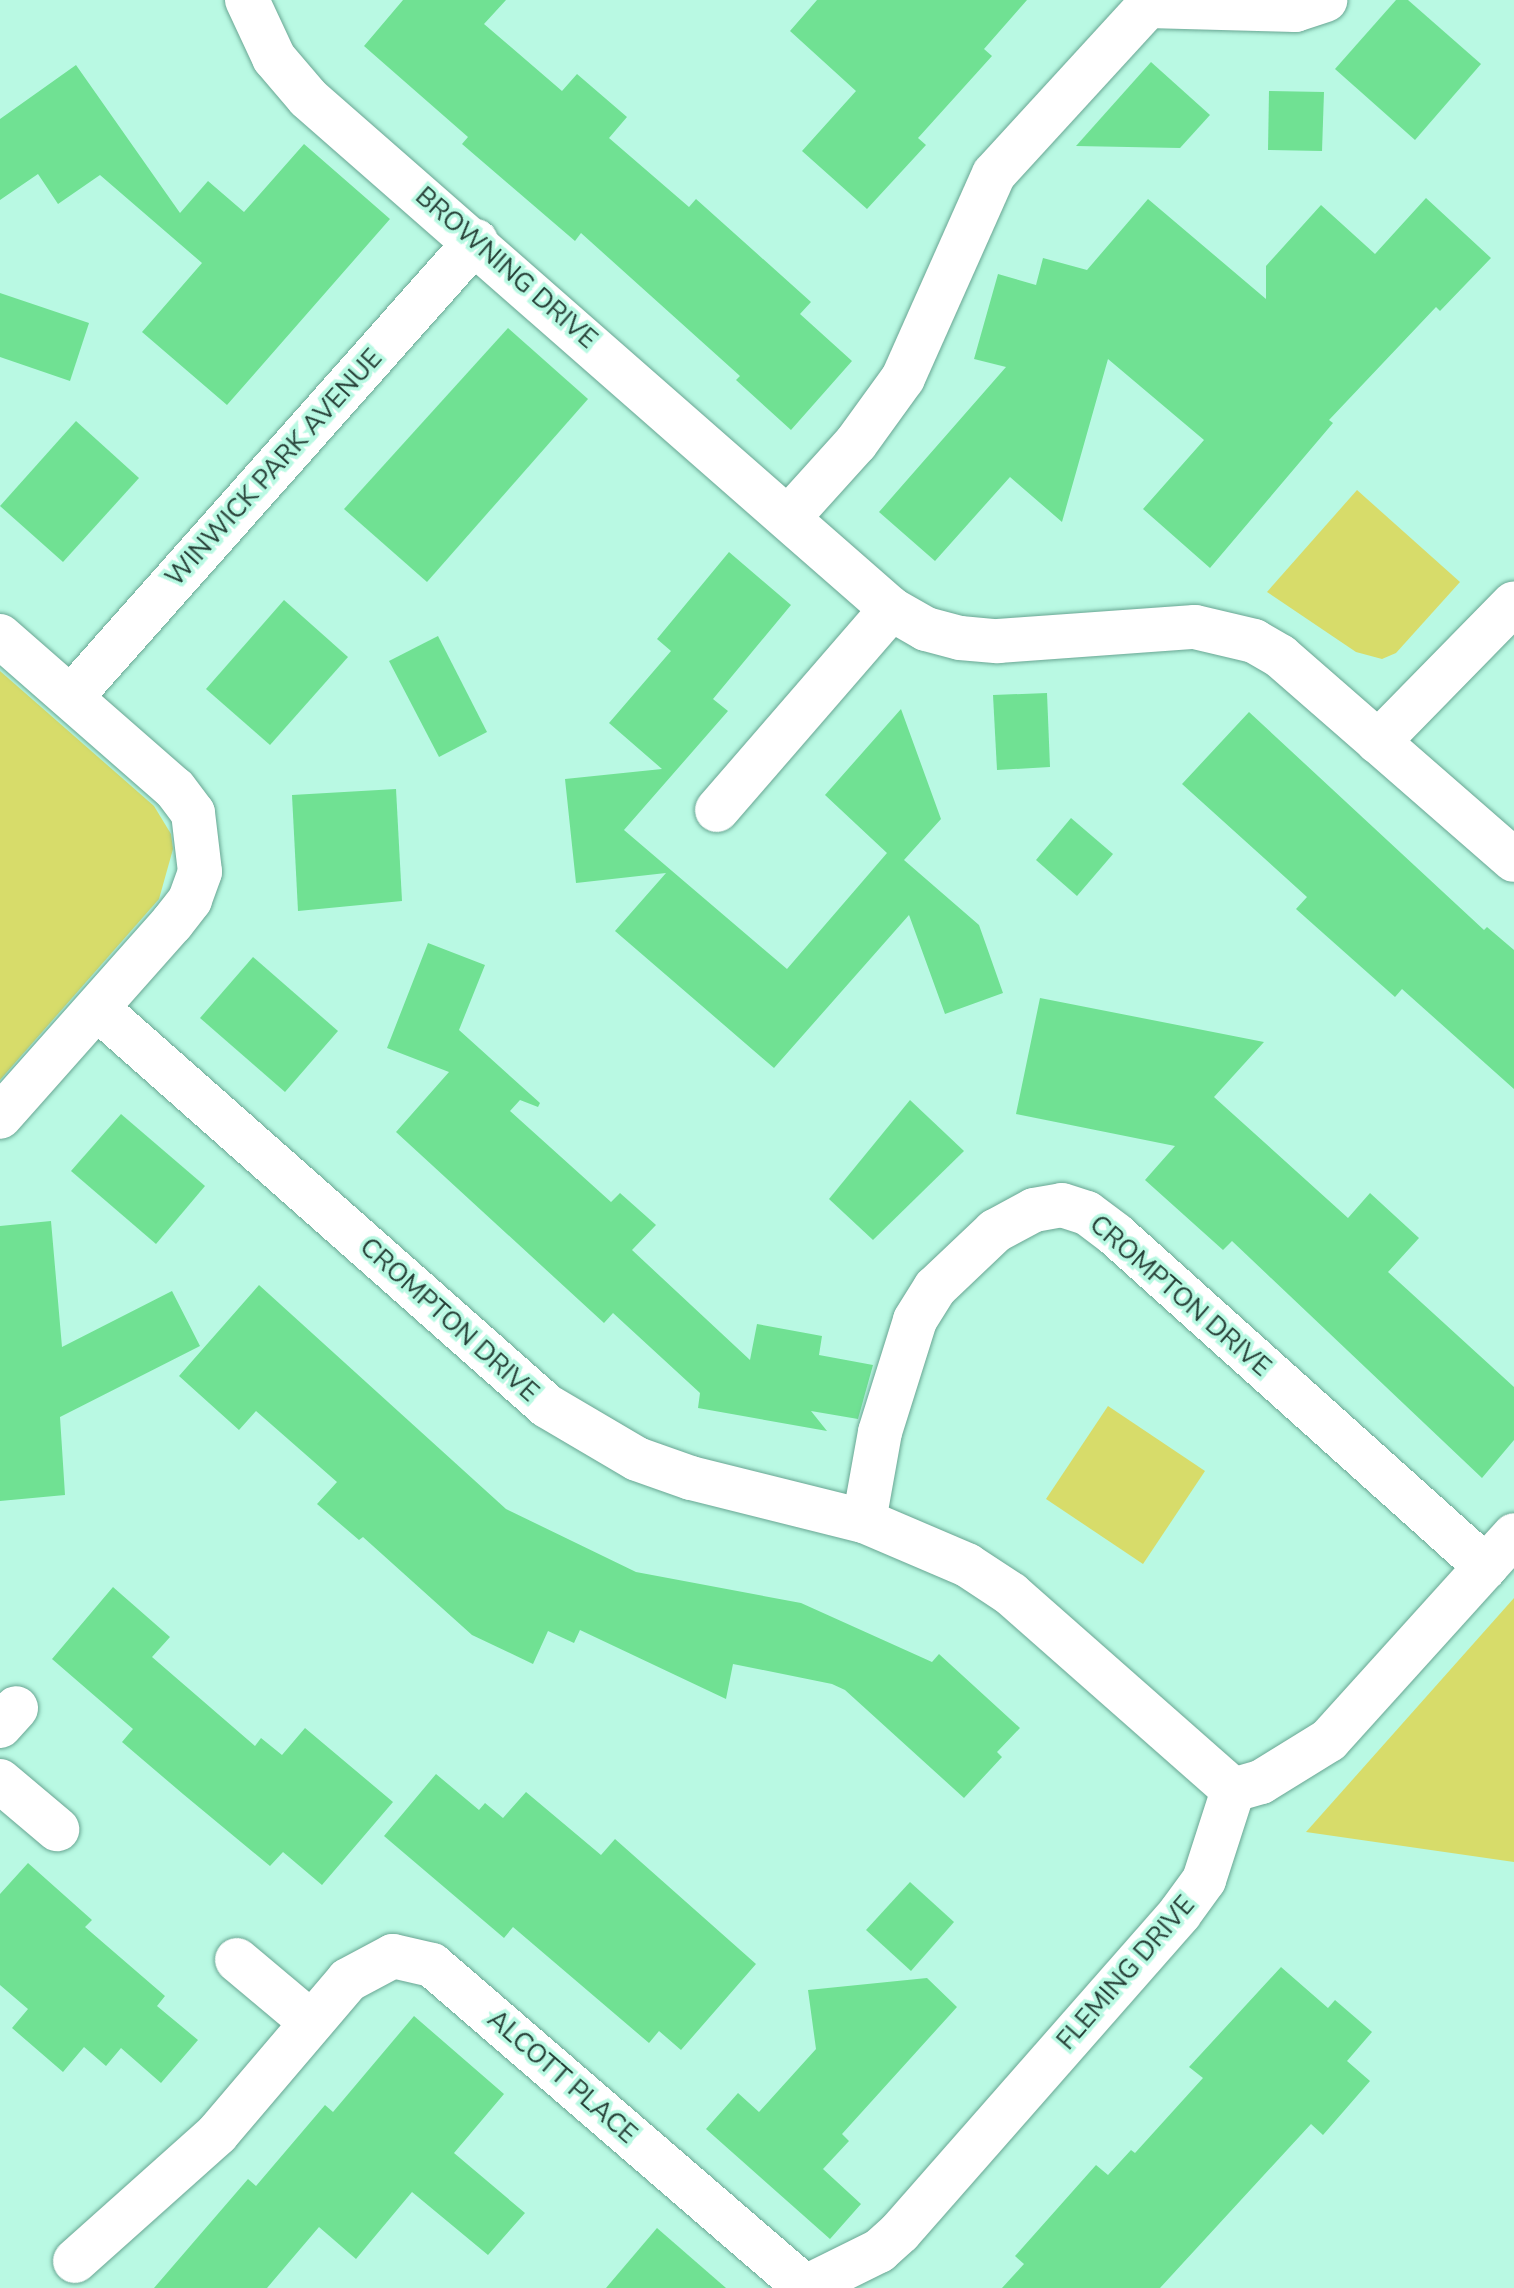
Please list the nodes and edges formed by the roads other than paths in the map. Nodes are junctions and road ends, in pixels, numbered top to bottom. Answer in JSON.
{"nodes":[{"id":1,"x":247,"y":0,"type":"edge"},
{"id":2,"x":1325,"y":0,"type":"edge"},
{"id":3,"x":1148,"y":3,"type":"edge"},
{"id":4,"x":476,"y":241,"type":"junction"},
{"id":5,"x":790,"y":516,"type":"junction"},
{"id":6,"x":1514,"y":603,"type":"edge"},
{"id":7,"x":891,"y":609,"type":"junction"},
{"id":8,"x":0,"y":636,"type":"edge"},
{"id":9,"x":73,"y":695,"type":"junction"},
{"id":10,"x":1378,"y":742,"type":"junction"},
{"id":11,"x":717,"y":810,"type":"dead end"},
{"id":12,"x":1514,"y":860,"type":"edge"},
{"id":13,"x":98,"y":1009,"type":"junction"},
{"id":14,"x":0,"y":1117,"type":"edge"},
{"id":15,"x":864,"y":1521,"type":"junction"},
{"id":16,"x":1514,"y":1535,"type":"edge"},
{"id":17,"x":1486,"y":1567,"type":"junction"},
{"id":18,"x":0,"y":1781,"type":"edge"},
{"id":19,"x":1233,"y":1790,"type":"junction"},
{"id":20,"x":57,"y":1829,"type":"dead end"},
{"id":21,"x":237,"y":1960,"type":"dead end"},
{"id":22,"x":311,"y":2022,"type":"junction"},
{"id":23,"x":75,"y":2261,"type":"dead end"},
{"id":24,"x":804,"y":2287,"type":"edge"}],
"edges":[{"from":1,"to":4,"type":"street","name":"BROWNING DRIVE"},
{"from":2,"to":3,"type":"street"},
{"from":3,"to":5,"type":"street"},
{"from":4,"to":5,"type":"street","name":"BROWNING DRIVE"},
{"from":4,"to":9,"type":"street","name":"WINWICK PARK AVENUE"},
{"from":5,"to":7,"type":"street","name":"BROWNING DRIVE"},
{"from":6,"to":10,"type":"street"},
{"from":7,"to":10,"type":"street","name":"BROWNING DRIVE"},
{"from":7,"to":11,"type":"street"},
{"from":8,"to":9,"type":"street"},
{"from":9,"to":13,"type":"street"},
{"from":10,"to":12,"type":"street","name":"BROWNING DRIVE"},
{"from":13,"to":14,"type":"street"},
{"from":13,"to":15,"type":"street","name":"CROMPTON DRIVE"},
{"from":15,"to":17,"type":"street","name":"CROMPTON DRIVE"},
{"from":15,"to":19,"type":"street","name":"CROMPTON DRIVE"},
{"from":16,"to":17,"type":"street"},
{"from":17,"to":19,"type":"street"},
{"from":18,"to":20,"type":"street"},
{"from":19,"to":24,"type":"street","name":"FLEMING DRIVE"},
{"from":21,"to":22,"type":"street"},
{"from":22,"to":23,"type":"street","name":"ALCOTT PLACE"},
{"from":22,"to":24,"type":"street","name":"ALCOTT PLACE"}]}
